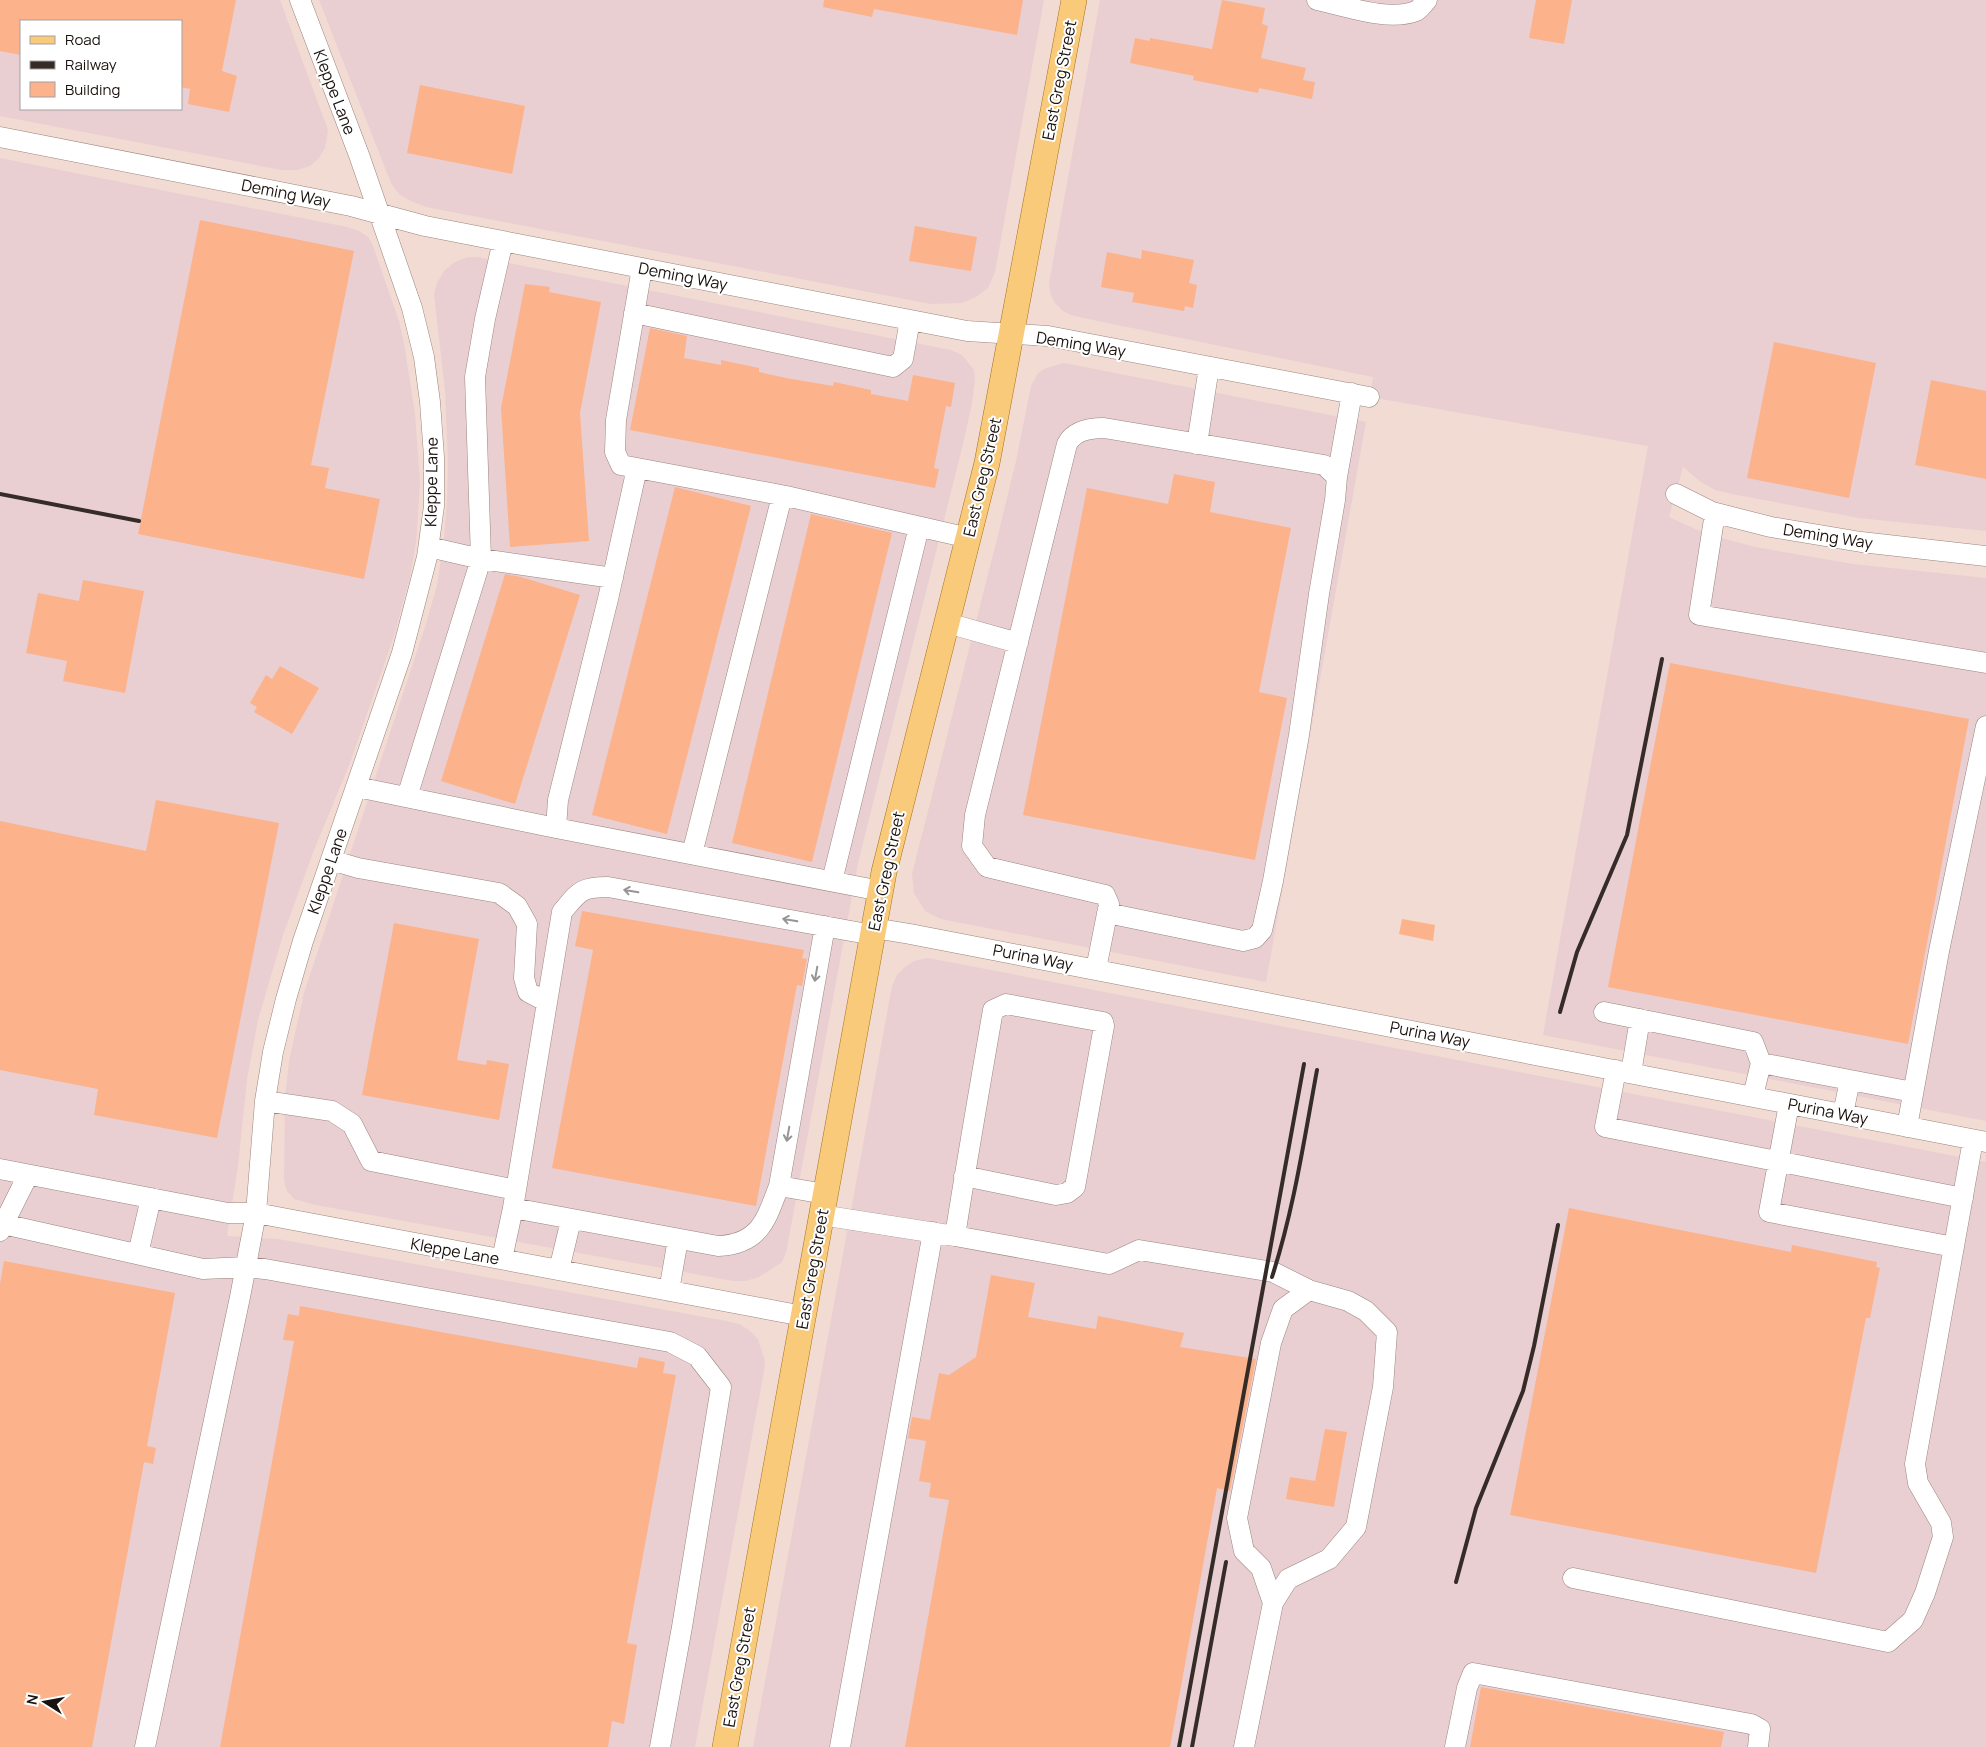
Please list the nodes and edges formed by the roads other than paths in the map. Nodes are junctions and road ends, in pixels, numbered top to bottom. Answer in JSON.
{"nodes":[{"id":1,"x":300,"y":0,"type":"edge"},
{"id":2,"x":1074,"y":0,"type":"edge"},
{"id":3,"x":1317,"y":0,"type":"edge"},
{"id":4,"x":1427,"y":0,"type":"edge"},
{"id":5,"x":0,"y":137,"type":"edge"},
{"id":6,"x":380,"y":214,"type":"junction"},
{"id":7,"x":503,"y":241,"type":"junction"},
{"id":8,"x":642,"y":268,"type":"junction"},
{"id":9,"x":634,"y":312,"type":"junction"},
{"id":10,"x":910,"y":320,"type":"junction"},
{"id":11,"x":1011,"y":335,"type":"junction"},
{"id":12,"x":1209,"y":367,"type":"junction"},
{"id":13,"x":1197,"y":444,"type":"junction"},
{"id":14,"x":637,"y":468,"type":"junction"},
{"id":15,"x":1337,"y":477,"type":"junction"},
{"id":16,"x":1676,"y":494,"type":"dead end"},
{"id":17,"x":782,"y":496,"type":"junction"},
{"id":18,"x":1715,"y":513,"type":"junction"},
{"id":19,"x":919,"y":527,"type":"junction"},
{"id":20,"x":969,"y":538,"type":"junction"},
{"id":21,"x":429,"y":547,"type":"junction"},
{"id":22,"x":1986,"y":556,"type":"edge"},
{"id":23,"x":481,"y":559,"type":"junction"},
{"id":24,"x":613,"y":578,"type":"junction"},
{"id":25,"x":947,"y":623,"type":"junction"},
{"id":26,"x":1018,"y":643,"type":"junction"},
{"id":27,"x":1986,"y":663,"type":"edge"},
{"id":28,"x":1986,"y":726,"type":"edge"},
{"id":29,"x":357,"y":787,"type":"junction"},
{"id":30,"x":407,"y":797,"type":"junction"},
{"id":31,"x":556,"y":828,"type":"junction"},
{"id":32,"x":692,"y":854,"type":"junction"},
{"id":33,"x":331,"y":860,"type":"junction"},
{"id":34,"x":832,"y":881,"type":"junction"},
{"id":35,"x":881,"y":890,"type":"junction"},
{"id":36,"x":1107,"y":913,"type":"junction"},
{"id":37,"x":825,"y":926,"type":"junction"},
{"id":38,"x":874,"y":931,"type":"junction"},
{"id":39,"x":1096,"y":970,"type":"junction"},
{"id":40,"x":547,"y":1002,"type":"junction"},
{"id":41,"x":1604,"y":1012,"type":"dead end"},
{"id":42,"x":1640,"y":1019,"type":"junction"},
{"id":43,"x":1761,"y":1063,"type":"junction"},
{"id":44,"x":1624,"y":1072,"type":"junction"},
{"id":45,"x":1850,"y":1080,"type":"junction"},
{"id":46,"x":1913,"y":1092,"type":"junction"},
{"id":47,"x":1753,"y":1096,"type":"junction"},
{"id":48,"x":265,"y":1101,"type":"junction"},
{"id":49,"x":1790,"y":1104,"type":"junction"},
{"id":50,"x":1843,"y":1114,"type":"junction"},
{"id":51,"x":1906,"y":1127,"type":"junction"},
{"id":52,"x":1980,"y":1141,"type":"edge"},
{"id":53,"x":1779,"y":1161,"type":"junction"},
{"id":54,"x":0,"y":1169,"type":"edge"},
{"id":55,"x":28,"y":1175,"type":"junction"},
{"id":56,"x":964,"y":1176,"type":"junction"},
{"id":57,"x":779,"y":1186,"type":"junction"},
{"id":58,"x":151,"y":1198,"type":"junction"},
{"id":59,"x":1963,"y":1198,"type":"junction"},
{"id":60,"x":515,"y":1199,"type":"junction"},
{"id":61,"x":823,"y":1205,"type":"junction"},
{"id":62,"x":256,"y":1213,"type":"junction"},
{"id":63,"x":570,"y":1220,"type":"junction"},
{"id":64,"x":2,"y":1227,"type":"edge"},
{"id":65,"x":933,"y":1232,"type":"junction"},
{"id":66,"x":955,"y":1236,"type":"junction"},
{"id":67,"x":678,"y":1239,"type":"junction"},
{"id":68,"x":1954,"y":1247,"type":"junction"},
{"id":69,"x":138,"y":1254,"type":"junction"},
{"id":70,"x":502,"y":1259,"type":"junction"},
{"id":71,"x":246,"y":1267,"type":"junction"},
{"id":72,"x":559,"y":1270,"type":"junction"},
{"id":73,"x":1309,"y":1290,"type":"junction"},
{"id":74,"x":669,"y":1291,"type":"junction"},
{"id":75,"x":803,"y":1316,"type":"junction"},
{"id":76,"x":1573,"y":1578,"type":"dead end"},
{"id":77,"x":1273,"y":1603,"type":"junction"},
{"id":78,"x":145,"y":1747,"type":"edge"},
{"id":79,"x":660,"y":1747,"type":"edge"},
{"id":80,"x":725,"y":1747,"type":"edge"},
{"id":81,"x":840,"y":1747,"type":"edge"},
{"id":82,"x":1244,"y":1747,"type":"edge"},
{"id":83,"x":1455,"y":1747,"type":"edge"},
{"id":84,"x":1758,"y":1747,"type":"edge"}],
"edges":[{"from":1,"to":6,"type":"street","name":"Kleppe Lane"},
{"from":2,"to":11,"type":"main road","name":"East Greg Street"},
{"from":3,"to":4,"type":"street"},
{"from":5,"to":6,"type":"street","name":"Deming Way"},
{"from":6,"to":7,"type":"street","name":"Deming Way"},
{"from":6,"to":21,"type":"street","name":"Kleppe Lane"},
{"from":7,"to":8,"type":"street","name":"Deming Way"},
{"from":7,"to":23,"type":"street"},
{"from":8,"to":9,"type":"street"},
{"from":8,"to":10,"type":"street","name":"Deming Way"},
{"from":9,"to":10,"type":"street"},
{"from":9,"to":14,"type":"street"},
{"from":10,"to":11,"type":"street","name":"Deming Way"},
{"from":11,"to":12,"type":"street","name":"Deming Way"},
{"from":11,"to":20,"type":"main road","name":"East Greg Street"},
{"from":12,"to":13,"type":"street"},
{"from":12,"to":15,"type":"street","name":"Deming Way"},
{"from":13,"to":15,"type":"street"},
{"from":13,"to":26,"type":"street"},
{"from":14,"to":17,"type":"street"},
{"from":14,"to":24,"type":"street"},
{"from":15,"to":36,"type":"street"},
{"from":16,"to":18,"type":"street","name":"Deming Way"},
{"from":17,"to":19,"type":"street"},
{"from":17,"to":32,"type":"street"},
{"from":18,"to":22,"type":"street","name":"Deming Way"},
{"from":18,"to":27,"type":"street"},
{"from":19,"to":20,"type":"street"},
{"from":19,"to":34,"type":"street"},
{"from":20,"to":25,"type":"main road","name":"East Greg Street"},
{"from":21,"to":23,"type":"street"},
{"from":21,"to":29,"type":"street","name":"Kleppe Lane"},
{"from":23,"to":24,"type":"street"},
{"from":23,"to":30,"type":"street"},
{"from":24,"to":31,"type":"street"},
{"from":25,"to":26,"type":"street"},
{"from":25,"to":35,"type":"main road","name":"East Greg Street"},
{"from":26,"to":36,"type":"street"},
{"from":28,"to":46,"type":"street"},
{"from":29,"to":30,"type":"street"},
{"from":29,"to":33,"type":"street","name":"Kleppe Lane"},
{"from":30,"to":31,"type":"street"},
{"from":31,"to":32,"type":"street"},
{"from":32,"to":34,"type":"street"},
{"from":33,"to":40,"type":"street"},
{"from":33,"to":48,"type":"street","name":"Kleppe Lane"},
{"from":34,"to":35,"type":"street"},
{"from":35,"to":38,"type":"main road","name":"East Greg Street"},
{"from":36,"to":39,"type":"street"},
{"from":37,"to":38,"type":"street","name":"Purina Way"},
{"from":37,"to":40,"type":"street","name":"Purina Way","one_way":true},
{"from":37,"to":57,"type":"street","one_way":true},
{"from":38,"to":39,"type":"street","name":"Purina Way"},
{"from":38,"to":61,"type":"main road","name":"East Greg Street"},
{"from":39,"to":44,"type":"street","name":"Purina Way"},
{"from":40,"to":60,"type":"street"},
{"from":41,"to":42,"type":"street"},
{"from":42,"to":43,"type":"street"},
{"from":42,"to":44,"type":"street"},
{"from":43,"to":45,"type":"street"},
{"from":43,"to":47,"type":"street"},
{"from":44,"to":47,"type":"street","name":"Purina Way"},
{"from":44,"to":53,"type":"street"},
{"from":45,"to":46,"type":"street"},
{"from":45,"to":50,"type":"street"},
{"from":46,"to":51,"type":"street"},
{"from":47,"to":49,"type":"street","name":"Purina Way"},
{"from":48,"to":60,"type":"street"},
{"from":48,"to":62,"type":"street","name":"Kleppe Lane"},
{"from":49,"to":50,"type":"street","name":"Purina Way"},
{"from":49,"to":53,"type":"street"},
{"from":50,"to":51,"type":"street","name":"Purina Way"},
{"from":51,"to":52,"type":"street","name":"Purina Way"},
{"from":52,"to":59,"type":"street"},
{"from":53,"to":59,"type":"street"},
{"from":53,"to":68,"type":"street"},
{"from":54,"to":55,"type":"street"},
{"from":55,"to":58,"type":"street"},
{"from":55,"to":64,"type":"street"},
{"from":56,"to":56,"type":"street"},
{"from":56,"to":66,"type":"street"},
{"from":57,"to":61,"type":"street"},
{"from":57,"to":67,"type":"street"},
{"from":58,"to":62,"type":"street"},
{"from":58,"to":69,"type":"street"},
{"from":59,"to":68,"type":"street"},
{"from":60,"to":63,"type":"street"},
{"from":60,"to":70,"type":"street"},
{"from":61,"to":65,"type":"street"},
{"from":61,"to":75,"type":"main road","name":"East Greg Street"},
{"from":62,"to":70,"type":"street","name":"Kleppe Lane"},
{"from":62,"to":71,"type":"street"},
{"from":63,"to":67,"type":"street"},
{"from":63,"to":72,"type":"street"},
{"from":64,"to":69,"type":"street"},
{"from":65,"to":66,"type":"street"},
{"from":65,"to":81,"type":"street"},
{"from":66,"to":73,"type":"street"},
{"from":67,"to":74,"type":"street"},
{"from":68,"to":76,"type":"street"},
{"from":69,"to":71,"type":"street"},
{"from":70,"to":72,"type":"street","name":"Kleppe Lane"},
{"from":71,"to":78,"type":"street"},
{"from":71,"to":79,"type":"street"},
{"from":72,"to":74,"type":"street","name":"Kleppe Lane"},
{"from":73,"to":77,"type":"street"},
{"from":73,"to":77,"type":"street"},
{"from":74,"to":75,"type":"street","name":"Kleppe Lane"},
{"from":75,"to":80,"type":"main road","name":"East Greg Street"},
{"from":77,"to":82,"type":"street"},
{"from":83,"to":84,"type":"street"}]}
